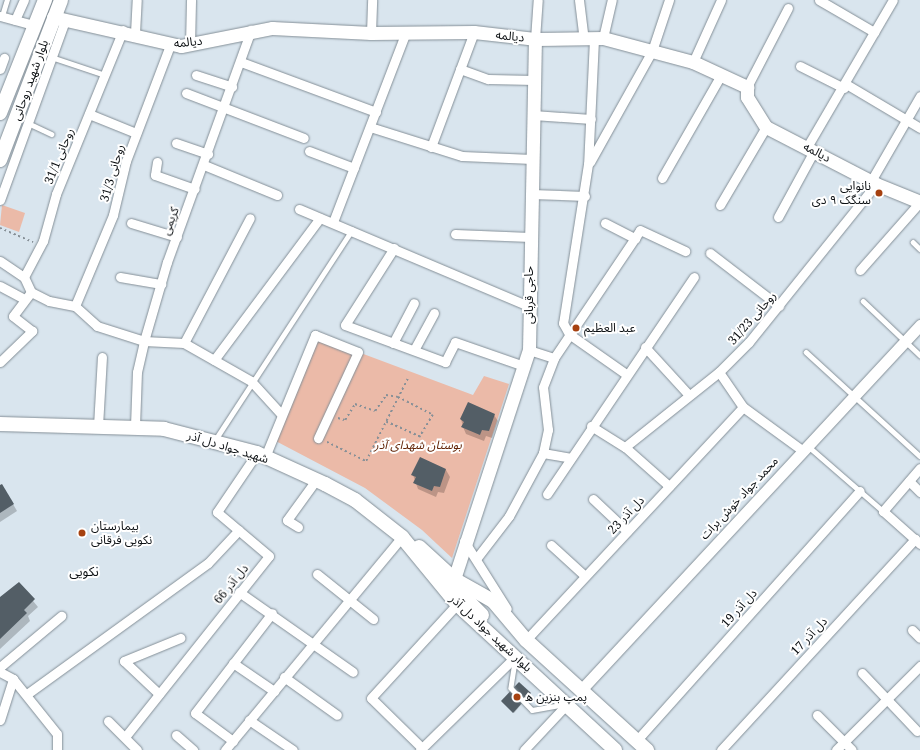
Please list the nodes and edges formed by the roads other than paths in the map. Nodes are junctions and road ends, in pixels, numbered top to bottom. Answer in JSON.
{"nodes":[{"id":1,"x":7,"y":0,"type":"edge"},
{"id":2,"x":24,"y":0,"type":"edge"},
{"id":3,"x":45,"y":0,"type":"edge"},
{"id":4,"x":61,"y":0,"type":"edge"},
{"id":5,"x":137,"y":0,"type":"edge"},
{"id":6,"x":191,"y":0,"type":"edge"},
{"id":7,"x":372,"y":0,"type":"edge"},
{"id":8,"x":538,"y":0,"type":"edge"},
{"id":9,"x":579,"y":0,"type":"edge"},
{"id":10,"x":612,"y":0,"type":"edge"},
{"id":11,"x":669,"y":0,"type":"edge"},
{"id":12,"x":721,"y":0,"type":"edge"},
{"id":13,"x":819,"y":0,"type":"edge"},
{"id":14,"x":893,"y":0,"type":"edge"},
{"id":15,"x":788,"y":8,"type":"dead end"},
{"id":16,"x":1,"y":16,"type":"edge"},
{"id":17,"x":59,"y":18,"type":"junction"},
{"id":18,"x":15,"y":20,"type":"junction"},
{"id":19,"x":34,"y":25,"type":"junction"},
{"id":20,"x":251,"y":30,"type":"junction"},
{"id":21,"x":129,"y":31,"type":"junction"},
{"id":22,"x":474,"y":32,"type":"junction"},
{"id":23,"x":874,"y":32,"type":"junction"},
{"id":24,"x":371,"y":33,"type":"junction"},
{"id":25,"x":405,"y":34,"type":"junction"},
{"id":26,"x":594,"y":38,"type":"junction"},
{"id":27,"x":535,"y":39,"type":"junction"},
{"id":28,"x":170,"y":45,"type":"junction"},
{"id":29,"x":190,"y":45,"type":"junction"},
{"id":30,"x":652,"y":50,"type":"junction"},
{"id":31,"x":2,"y":57,"type":"edge"},
{"id":32,"x":51,"y":57,"type":"junction"},
{"id":33,"x":241,"y":62,"type":"junction"},
{"id":34,"x":693,"y":62,"type":"junction"},
{"id":35,"x":800,"y":66,"type":"dead end"},
{"id":36,"x":0,"y":69,"type":"edge"},
{"id":37,"x":460,"y":69,"type":"junction"},
{"id":38,"x":105,"y":75,"type":"junction"},
{"id":39,"x":196,"y":75,"type":"dead end"},
{"id":40,"x":721,"y":75,"type":"junction"},
{"id":41,"x":534,"y":80,"type":"junction"},
{"id":42,"x":845,"y":86,"type":"junction"},
{"id":43,"x":232,"y":87,"type":"junction"},
{"id":44,"x":747,"y":87,"type":"junction"},
{"id":45,"x":186,"y":94,"type":"dead end"},
{"id":46,"x":920,"y":96,"type":"edge"},
{"id":47,"x":224,"y":107,"type":"junction"},
{"id":48,"x":376,"y":112,"type":"junction"},
{"id":49,"x":0,"y":113,"type":"edge"},
{"id":50,"x":89,"y":114,"type":"junction"},
{"id":51,"x":533,"y":115,"type":"junction"},
{"id":52,"x":591,"y":119,"type":"junction"},
{"id":53,"x":906,"y":121,"type":"junction"},
{"id":54,"x":28,"y":123,"type":"junction"},
{"id":55,"x":766,"y":126,"type":"junction"},
{"id":56,"x":370,"y":127,"type":"junction"},
{"id":57,"x":920,"y":128,"type":"edge"},
{"id":58,"x":136,"y":133,"type":"junction"},
{"id":59,"x":52,"y":134,"type":"dead end"},
{"id":60,"x":304,"y":138,"type":"dead end"},
{"id":61,"x":176,"y":143,"type":"dead end"},
{"id":62,"x":431,"y":147,"type":"junction"},
{"id":63,"x":811,"y":149,"type":"junction"},
{"id":64,"x":309,"y":151,"type":"dead end"},
{"id":65,"x":208,"y":154,"type":"junction"},
{"id":66,"x":532,"y":159,"type":"junction"},
{"id":67,"x":0,"y":160,"type":"edge"},
{"id":68,"x":157,"y":162,"type":"dead end"},
{"id":69,"x":588,"y":164,"type":"junction"},
{"id":70,"x":204,"y":165,"type":"junction"},
{"id":71,"x":354,"y":168,"type":"junction"},
{"id":72,"x":662,"y":178,"type":"dead end"},
{"id":73,"x":874,"y":182,"type":"junction"},
{"id":74,"x":195,"y":189,"type":"junction"},
{"id":75,"x":531,"y":194,"type":"junction"},
{"id":76,"x":277,"y":195,"type":"dead end"},
{"id":77,"x":585,"y":196,"type":"junction"},
{"id":78,"x":0,"y":200,"type":"edge"},
{"id":79,"x":920,"y":202,"type":"edge"},
{"id":80,"x":720,"y":205,"type":"dead end"},
{"id":81,"x":299,"y":209,"type":"dead end"},
{"id":82,"x":250,"y":218,"type":"dead end"},
{"id":83,"x":320,"y":218,"type":"junction"},
{"id":84,"x":778,"y":218,"type":"dead end"},
{"id":85,"x":333,"y":222,"type":"junction"},
{"id":86,"x":131,"y":223,"type":"dead end"},
{"id":87,"x":605,"y":223,"type":"dead end"},
{"id":88,"x":352,"y":230,"type":"junction"},
{"id":89,"x":455,"y":234,"type":"dead end"},
{"id":90,"x":637,"y":234,"type":"junction"},
{"id":91,"x":177,"y":237,"type":"junction"},
{"id":92,"x":530,"y":238,"type":"junction"},
{"id":93,"x":913,"y":242,"type":"dead end"},
{"id":94,"x":394,"y":248,"type":"junction"},
{"id":95,"x":920,"y":249,"type":"edge"},
{"id":96,"x":685,"y":251,"type":"dead end"},
{"id":97,"x":710,"y":253,"type":"dead end"},
{"id":98,"x":0,"y":261,"type":"edge"},
{"id":99,"x":860,"y":270,"type":"dead end"},
{"id":100,"x":24,"y":277,"type":"junction"},
{"id":101,"x":120,"y":277,"type":"dead end"},
{"id":102,"x":694,"y":277,"type":"dead end"},
{"id":103,"x":161,"y":284,"type":"junction"},
{"id":104,"x":0,"y":286,"type":"edge"},
{"id":105,"x":31,"y":292,"type":"junction"},
{"id":106,"x":24,"y":299,"type":"junction"},
{"id":107,"x":863,"y":301,"type":"dead end"},
{"id":108,"x":414,"y":303,"type":"dead end"},
{"id":109,"x":75,"y":306,"type":"junction"},
{"id":110,"x":529,"y":306,"type":"junction"},
{"id":111,"x":779,"y":306,"type":"junction"},
{"id":112,"x":434,"y":312,"type":"dead end"},
{"id":113,"x":920,"y":325,"type":"edge"},
{"id":114,"x":569,"y":334,"type":"junction"},
{"id":115,"x":904,"y":340,"type":"junction"},
{"id":116,"x":144,"y":341,"type":"junction"},
{"id":117,"x":392,"y":342,"type":"junction"},
{"id":118,"x":184,"y":343,"type":"junction"},
{"id":119,"x":645,"y":347,"type":"junction"},
{"id":120,"x":414,"y":350,"type":"junction"},
{"id":121,"x":530,"y":350,"type":"junction"},
{"id":122,"x":806,"y":352,"type":"dead end"},
{"id":123,"x":920,"y":355,"type":"edge"},
{"id":124,"x":102,"y":357,"type":"dead end"},
{"id":125,"x":554,"y":358,"type":"junction"},
{"id":126,"x":214,"y":360,"type":"junction"},
{"id":127,"x":0,"y":362,"type":"edge"},
{"id":128,"x":524,"y":366,"type":"junction"},
{"id":129,"x":719,"y":372,"type":"junction"},
{"id":130,"x":626,"y":374,"type":"junction"},
{"id":131,"x":251,"y":380,"type":"junction"},
{"id":132,"x":688,"y":394,"type":"junction"},
{"id":133,"x":853,"y":395,"type":"junction"},
{"id":134,"x":743,"y":407,"type":"junction"},
{"id":135,"x":281,"y":414,"type":"junction"},
{"id":136,"x":0,"y":424,"type":"edge"},
{"id":137,"x":34,"y":426,"type":"junction"},
{"id":138,"x":98,"y":426,"type":"junction"},
{"id":139,"x":135,"y":426,"type":"junction"},
{"id":140,"x":591,"y":426,"type":"junction"},
{"id":141,"x":0,"y":432,"type":"edge"},
{"id":142,"x":318,"y":438,"type":"road end"},
{"id":143,"x":214,"y":441,"type":"junction"},
{"id":144,"x":625,"y":447,"type":"junction"},
{"id":145,"x":804,"y":448,"type":"junction"},
{"id":146,"x":543,"y":453,"type":"junction"},
{"id":147,"x":261,"y":455,"type":"junction"},
{"id":148,"x":920,"y":456,"type":"edge"},
{"id":149,"x":570,"y":458,"type":"junction"},
{"id":150,"x":920,"y":468,"type":"edge"},
{"id":151,"x":316,"y":480,"type":"junction"},
{"id":152,"x":909,"y":481,"type":"junction"},
{"id":153,"x":670,"y":486,"type":"junction"},
{"id":154,"x":860,"y":491,"type":"junction"},
{"id":155,"x":920,"y":492,"type":"edge"},
{"id":156,"x":547,"y":494,"type":"dead end"},
{"id":157,"x":593,"y":499,"type":"dead end"},
{"id":158,"x":883,"y":511,"type":"junction"},
{"id":159,"x":298,"y":527,"type":"dead end"},
{"id":160,"x":239,"y":530,"type":"junction"},
{"id":161,"x":627,"y":531,"type":"junction"},
{"id":162,"x":402,"y":537,"type":"junction"},
{"id":163,"x":464,"y":541,"type":"junction"},
{"id":164,"x":918,"y":541,"type":"edge"},
{"id":165,"x":551,"y":545,"type":"dead end"},
{"id":166,"x":476,"y":558,"type":"junction"},
{"id":167,"x":317,"y":574,"type":"dead end"},
{"id":168,"x":585,"y":576,"type":"junction"},
{"id":169,"x":454,"y":579,"type":"junction"},
{"id":170,"x":239,"y":592,"type":"junction"},
{"id":171,"x":348,"y":598,"type":"junction"},
{"id":172,"x":493,"y":601,"type":"junction"},
{"id":173,"x":457,"y":604,"type":"junction"},
{"id":174,"x":272,"y":613,"type":"junction"},
{"id":175,"x":481,"y":614,"type":"junction"},
{"id":176,"x":61,"y":616,"type":"dead end"},
{"id":177,"x":373,"y":619,"type":"dead end"},
{"id":178,"x":518,"y":627,"type":"junction"},
{"id":179,"x":912,"y":630,"type":"dead end"},
{"id":180,"x":180,"y":638,"type":"dead end"},
{"id":181,"x":920,"y":638,"type":"edge"},
{"id":182,"x":526,"y":640,"type":"junction"},
{"id":183,"x":312,"y":642,"type":"junction"},
{"id":184,"x":516,"y":656,"type":"junction"},
{"id":185,"x":233,"y":664,"type":"junction"},
{"id":186,"x":920,"y":666,"type":"edge"},
{"id":187,"x":0,"y":667,"type":"edge"},
{"id":188,"x":0,"y":672,"type":"edge"},
{"id":189,"x":353,"y":672,"type":"dead end"},
{"id":190,"x":862,"y":673,"type":"dead end"},
{"id":191,"x":284,"y":677,"type":"junction"},
{"id":192,"x":13,"y":679,"type":"junction"},
{"id":193,"x":274,"y":691,"type":"junction"},
{"id":194,"x":580,"y":691,"type":"junction"},
{"id":195,"x":27,"y":694,"type":"junction"},
{"id":196,"x":159,"y":694,"type":"junction"},
{"id":197,"x":887,"y":699,"type":"junction"},
{"id":198,"x":567,"y":704,"type":"junction"},
{"id":199,"x":336,"y":715,"type":"dead end"},
{"id":200,"x":817,"y":715,"type":"dead end"},
{"id":201,"x":0,"y":720,"type":"edge"},
{"id":202,"x":249,"y":720,"type":"junction"},
{"id":203,"x":108,"y":721,"type":"dead end"},
{"id":204,"x":917,"y":730,"type":"dead end"},
{"id":205,"x":176,"y":735,"type":"dead end"},
{"id":206,"x":125,"y":737,"type":"junction"},
{"id":207,"x":636,"y":740,"type":"junction"},
{"id":208,"x":233,"y":741,"type":"junction"},
{"id":209,"x":844,"y":742,"type":"junction"},
{"id":210,"x":421,"y":749,"type":"edge"},
{"id":211,"x":57,"y":750,"type":"edge"},
{"id":212,"x":137,"y":750,"type":"edge"},
{"id":213,"x":193,"y":750,"type":"edge"},
{"id":214,"x":225,"y":750,"type":"edge"},
{"id":215,"x":293,"y":750,"type":"edge"},
{"id":216,"x":524,"y":750,"type":"edge"},
{"id":217,"x":615,"y":750,"type":"edge"},
{"id":218,"x":647,"y":750,"type":"edge"},
{"id":219,"x":720,"y":750,"type":"edge"},
{"id":220,"x":836,"y":750,"type":"edge"},
{"id":221,"x":852,"y":750,"type":"edge"}],
"edges":[{"from":1,"to":16,"type":"lane"},
{"from":2,"to":18,"type":"street"},
{"from":3,"to":19,"type":"main road","name":"بلوار شهید روحانی"},
{"from":4,"to":17,"type":"main road","name":"بلوار شهید روحانی"},
{"from":5,"to":21,"type":"street","name":"روحانی 31/1"},
{"from":6,"to":29,"type":"street"},
{"from":7,"to":24,"type":"street"},
{"from":8,"to":27,"type":"street","name":"حاجی قربانی"},
{"from":9,"to":26,"type":"street"},
{"from":10,"to":26,"type":"street"},
{"from":11,"to":30,"type":"street"},
{"from":12,"to":34,"type":"street"},
{"from":13,"to":23,"type":"street"},
{"from":14,"to":23,"type":"street"},
{"from":15,"to":44,"type":"street"},
{"from":16,"to":18,"type":"street"},
{"from":17,"to":21,"type":"main road","name":"دیالمه"},
{"from":17,"to":32,"type":"street"},
{"from":17,"to":67,"type":"main road","name":"بلوار شهید روحانی"},
{"from":18,"to":19,"type":"street"},
{"from":19,"to":49,"type":"main road","name":"بلوار شهید روحانی"},
{"from":20,"to":24,"type":"main road","name":"دیالمه"},
{"from":20,"to":29,"type":"main road","name":"دیالمه"},
{"from":20,"to":33,"type":"street","name":"کریمی"},
{"from":21,"to":28,"type":"main road","name":"دیالمه"},
{"from":21,"to":38,"type":"street","name":"روحانی 31/1"},
{"from":22,"to":25,"type":"main road","name":"دیالمه"},
{"from":22,"to":27,"type":"main road","name":"دیالمه"},
{"from":22,"to":37,"type":"street"},
{"from":23,"to":42,"type":"street"},
{"from":24,"to":25,"type":"main road","name":"دیالمه"},
{"from":25,"to":48,"type":"street"},
{"from":26,"to":27,"type":"main road","name":"دیالمه"},
{"from":26,"to":30,"type":"main road","name":"دیالمه"},
{"from":26,"to":52,"type":"street"},
{"from":27,"to":41,"type":"main road","name":"حاجی قربانی"},
{"from":28,"to":29,"type":"main road","name":"دیالمه"},
{"from":28,"to":58,"type":"street","name":"روحانی 31/3"},
{"from":30,"to":34,"type":"main road","name":"دیالمه"},
{"from":30,"to":69,"type":"street"},
{"from":31,"to":36,"type":"street"},
{"from":32,"to":38,"type":"lane"},
{"from":32,"to":54,"type":"street"},
{"from":33,"to":43,"type":"street","name":"کریمی"},
{"from":33,"to":48,"type":"street"},
{"from":34,"to":40,"type":"main road","name":"دیالمه"},
{"from":35,"to":42,"type":"street"},
{"from":37,"to":41,"type":"street"},
{"from":37,"to":62,"type":"street"},
{"from":38,"to":50,"type":"street","name":"روحانی 31/1"},
{"from":39,"to":43,"type":"street"},
{"from":40,"to":44,"type":"main road","name":"دیالمه"},
{"from":40,"to":72,"type":"street"},
{"from":41,"to":51,"type":"main road","name":"حاجی قربانی"},
{"from":42,"to":53,"type":"street"},
{"from":42,"to":63,"type":"street"},
{"from":43,"to":47,"type":"street","name":"کریمی"},
{"from":44,"to":55,"type":"main road","name":"دیالمه"},
{"from":45,"to":47,"type":"street"},
{"from":46,"to":53,"type":"street","name":"روحانی 31/23"},
{"from":47,"to":60,"type":"street"},
{"from":47,"to":65,"type":"street","name":"کریمی"},
{"from":48,"to":56,"type":"street"},
{"from":50,"to":58,"type":"street"},
{"from":50,"to":100,"type":"street","name":"روحانی 31/1"},
{"from":51,"to":52,"type":"street"},
{"from":51,"to":66,"type":"main road","name":"حاجی قربانی"},
{"from":52,"to":69,"type":"street"},
{"from":53,"to":57,"type":"street"},
{"from":53,"to":73,"type":"street","name":"روحانی 31/23"},
{"from":54,"to":59,"type":"lane"},
{"from":54,"to":78,"type":"street"},
{"from":55,"to":63,"type":"main road","name":"دیالمه"},
{"from":55,"to":80,"type":"street"},
{"from":56,"to":62,"type":"street"},
{"from":56,"to":71,"type":"street"},
{"from":58,"to":109,"type":"street","name":"روحانی 31/3"},
{"from":61,"to":65,"type":"street"},
{"from":62,"to":66,"type":"street"},
{"from":63,"to":73,"type":"main road","name":"دیالمه"},
{"from":63,"to":84,"type":"street"},
{"from":64,"to":71,"type":"street"},
{"from":65,"to":70,"type":"street","name":"کریمی"},
{"from":66,"to":75,"type":"main road","name":"حاجی قربانی"},
{"from":68,"to":74,"type":"street"},
{"from":69,"to":77,"type":"street"},
{"from":70,"to":74,"type":"street","name":"کریمی"},
{"from":70,"to":76,"type":"street"},
{"from":71,"to":85,"type":"street"},
{"from":73,"to":79,"type":"main road","name":"دیالمه"},
{"from":73,"to":111,"type":"street","name":"روحانی 31/23"},
{"from":74,"to":91,"type":"street","name":"کریمی"},
{"from":75,"to":77,"type":"street"},
{"from":75,"to":92,"type":"main road","name":"حاجی قربانی"},
{"from":77,"to":114,"type":"street"},
{"from":79,"to":99,"type":"street"},
{"from":81,"to":83,"type":"street"},
{"from":82,"to":118,"type":"street"},
{"from":83,"to":85,"type":"street"},
{"from":83,"to":126,"type":"street"},
{"from":85,"to":88,"type":"street"},
{"from":86,"to":91,"type":"street"},
{"from":87,"to":90,"type":"street"},
{"from":88,"to":94,"type":"street"},
{"from":88,"to":131,"type":"lane"},
{"from":89,"to":92,"type":"street"},
{"from":90,"to":96,"type":"street"},
{"from":90,"to":114,"type":"street"},
{"from":91,"to":103,"type":"street","name":"کریمی"},
{"from":92,"to":110,"type":"main road","name":"حاجی قربانی"},
{"from":93,"to":95,"type":"lane"},
{"from":94,"to":110,"type":"street"},
{"from":94,"to":117,"type":"street"},
{"from":97,"to":111,"type":"street"},
{"from":98,"to":100,"type":"street"},
{"from":100,"to":105,"type":"street"},
{"from":101,"to":103,"type":"street"},
{"from":102,"to":119,"type":"street"},
{"from":103,"to":116,"type":"street","name":"کریمی"},
{"from":104,"to":106,"type":"street"},
{"from":105,"to":106,"type":"street"},
{"from":105,"to":109,"type":"street"},
{"from":106,"to":127,"type":"street"},
{"from":107,"to":115,"type":"lane"},
{"from":108,"to":117,"type":"street"},
{"from":109,"to":116,"type":"street"},
{"from":110,"to":121,"type":"main road","name":"حاجی قربانی"},
{"from":111,"to":129,"type":"street","name":"روحانی 31/23"},
{"from":112,"to":120,"type":"street"},
{"from":113,"to":115,"type":"street","name":"محمد جواد خوش برات"},
{"from":114,"to":125,"type":"street"},
{"from":114,"to":130,"type":"street"},
{"from":115,"to":123,"type":"lane"},
{"from":115,"to":133,"type":"street","name":"محمد جواد خوش برات"},
{"from":116,"to":118,"type":"street"},
{"from":116,"to":139,"type":"street","name":"کریمی"},
{"from":117,"to":120,"type":"street"},
{"from":118,"to":126,"type":"street"},
{"from":119,"to":130,"type":"street"},
{"from":119,"to":132,"type":"street"},
{"from":120,"to":128,"type":"street"},
{"from":121,"to":125,"type":"street"},
{"from":121,"to":128,"type":"main road","name":"حاجی قربانی"},
{"from":122,"to":133,"type":"lane"},
{"from":124,"to":138,"type":"street"},
{"from":125,"to":146,"type":"street"},
{"from":126,"to":131,"type":"street"},
{"from":128,"to":163,"type":"main road","name":"حاجی قربانی"},
{"from":129,"to":132,"type":"street","name":"روحانی 31/23"},
{"from":129,"to":134,"type":"street"},
{"from":130,"to":140,"type":"street"},
{"from":131,"to":135,"type":"street"},
{"from":131,"to":143,"type":"lane"},
{"from":132,"to":144,"type":"street","name":"روحانی 31/23"},
{"from":133,"to":145,"type":"street","name":"محمد جواد خوش برات"},
{"from":133,"to":148,"type":"lane"},
{"from":134,"to":145,"type":"street"},
{"from":134,"to":153,"type":"street","name":"دل آذر 23"},
{"from":135,"to":142,"type":"street"},
{"from":135,"to":147,"type":"street"},
{"from":136,"to":137,"type":"main road","name":"شهید جواد دل آذر"},
{"from":137,"to":138,"type":"main road","name":"شهید جواد دل آذر"},
{"from":137,"to":141,"type":"main road","name":"شهید جواد دل آذر"},
{"from":138,"to":139,"type":"main road","name":"شهید جواد دل آذر"},
{"from":139,"to":143,"type":"main road","name":"شهید جواد دل آذر"},
{"from":140,"to":144,"type":"street"},
{"from":140,"to":149,"type":"street"},
{"from":143,"to":147,"type":"main road","name":"شهید جواد دل آذر"},
{"from":144,"to":153,"type":"street"},
{"from":145,"to":154,"type":"lane"},
{"from":145,"to":194,"type":"street","name":"محمد جواد خوش برات"},
{"from":146,"to":149,"type":"street"},
{"from":146,"to":166,"type":"street"},
{"from":147,"to":151,"type":"main road","name":"شهید جواد دل آذر"},
{"from":147,"to":160,"type":"street","name":"دل آذر 66"},
{"from":149,"to":156,"type":"street"},
{"from":150,"to":152,"type":"street"},
{"from":151,"to":159,"type":"street"},
{"from":151,"to":162,"type":"main road","name":"شهید جواد دل آذر"},
{"from":152,"to":155,"type":"street"},
{"from":152,"to":158,"type":"street"},
{"from":153,"to":161,"type":"street","name":"دل آذر 23"},
{"from":154,"to":158,"type":"lane"},
{"from":154,"to":207,"type":"street","name":"دل آذر 19"},
{"from":157,"to":161,"type":"street"},
{"from":158,"to":164,"type":"street"},
{"from":160,"to":170,"type":"street","name":"دل آذر 66"},
{"from":160,"to":195,"type":"street"},
{"from":161,"to":168,"type":"street","name":"دل آذر 23"},
{"from":162,"to":169,"type":"main road","name":"بلوار شهید جواد دل آذر"},
{"from":162,"to":171,"type":"street"},
{"from":162,"to":173,"type":"main road","name":"بلوار شهید جواد دل آذر"},
{"from":163,"to":166,"type":"street"},
{"from":163,"to":169,"type":"main road","name":"حاجی قربانی"},
{"from":164,"to":219,"type":"street","name":"دل آذر 17"},
{"from":165,"to":168,"type":"street"},
{"from":166,"to":178,"type":"street"},
{"from":167,"to":171,"type":"street"},
{"from":168,"to":182,"type":"street","name":"دل آذر 23"},
{"from":169,"to":172,"type":"main road","name":"بلوار شهید جواد دل آذر"},
{"from":169,"to":175,"type":"main road"},
{"from":170,"to":174,"type":"street"},
{"from":170,"to":196,"type":"street","name":"دل آذر 66"},
{"from":171,"to":177,"type":"street"},
{"from":171,"to":183,"type":"street"},
{"from":172,"to":175,"type":"main road"},
{"from":172,"to":178,"type":"main road","name":"بلوار شهید جواد دل آذر"},
{"from":173,"to":184,"type":"main road","name":"بلوار شهید جواد دل آذر"},
{"from":173,"to":210,"type":"street"},
{"from":174,"to":183,"type":"street"},
{"from":174,"to":185,"type":"street"},
{"from":175,"to":184,"type":"main road"},
{"from":176,"to":187,"type":"street"},
{"from":178,"to":182,"type":"main road","name":"بلوار شهید جواد دل آذر"},
{"from":179,"to":181,"type":"street"},
{"from":180,"to":196,"type":"street"},
{"from":182,"to":194,"type":"main road","name":"بلوار شهید جواد دل آذر"},
{"from":183,"to":189,"type":"street"},
{"from":183,"to":191,"type":"street"},
{"from":184,"to":198,"type":"main road","name":"بلوار شهید جواد دل آذر"},
{"from":184,"to":198,"type":"lane"},
{"from":184,"to":210,"type":"street"},
{"from":185,"to":193,"type":"street"},
{"from":185,"to":208,"type":"street"},
{"from":186,"to":197,"type":"street"},
{"from":188,"to":192,"type":"street"},
{"from":190,"to":197,"type":"street"},
{"from":191,"to":193,"type":"street"},
{"from":191,"to":199,"type":"street"},
{"from":192,"to":195,"type":"street"},
{"from":192,"to":201,"type":"street"},
{"from":193,"to":202,"type":"street"},
{"from":194,"to":207,"type":"main road","name":"بلوار شهید جواد دل آذر"},
{"from":195,"to":211,"type":"street"},
{"from":196,"to":206,"type":"street","name":"دل آذر 66"},
{"from":197,"to":204,"type":"street"},
{"from":197,"to":209,"type":"street"},
{"from":198,"to":216,"type":"street"},
{"from":198,"to":217,"type":"main road","name":"بلوار شهید جواد دل آذر"},
{"from":200,"to":209,"type":"street"},
{"from":202,"to":208,"type":"street"},
{"from":202,"to":215,"type":"street"},
{"from":203,"to":206,"type":"street"},
{"from":205,"to":213,"type":"street"},
{"from":206,"to":212,"type":"street"},
{"from":207,"to":218,"type":"main road","name":"بلوار شهید جواد دل آذر"},
{"from":208,"to":214,"type":"street"},
{"from":209,"to":220,"type":"street"},
{"from":209,"to":221,"type":"street"}]}
